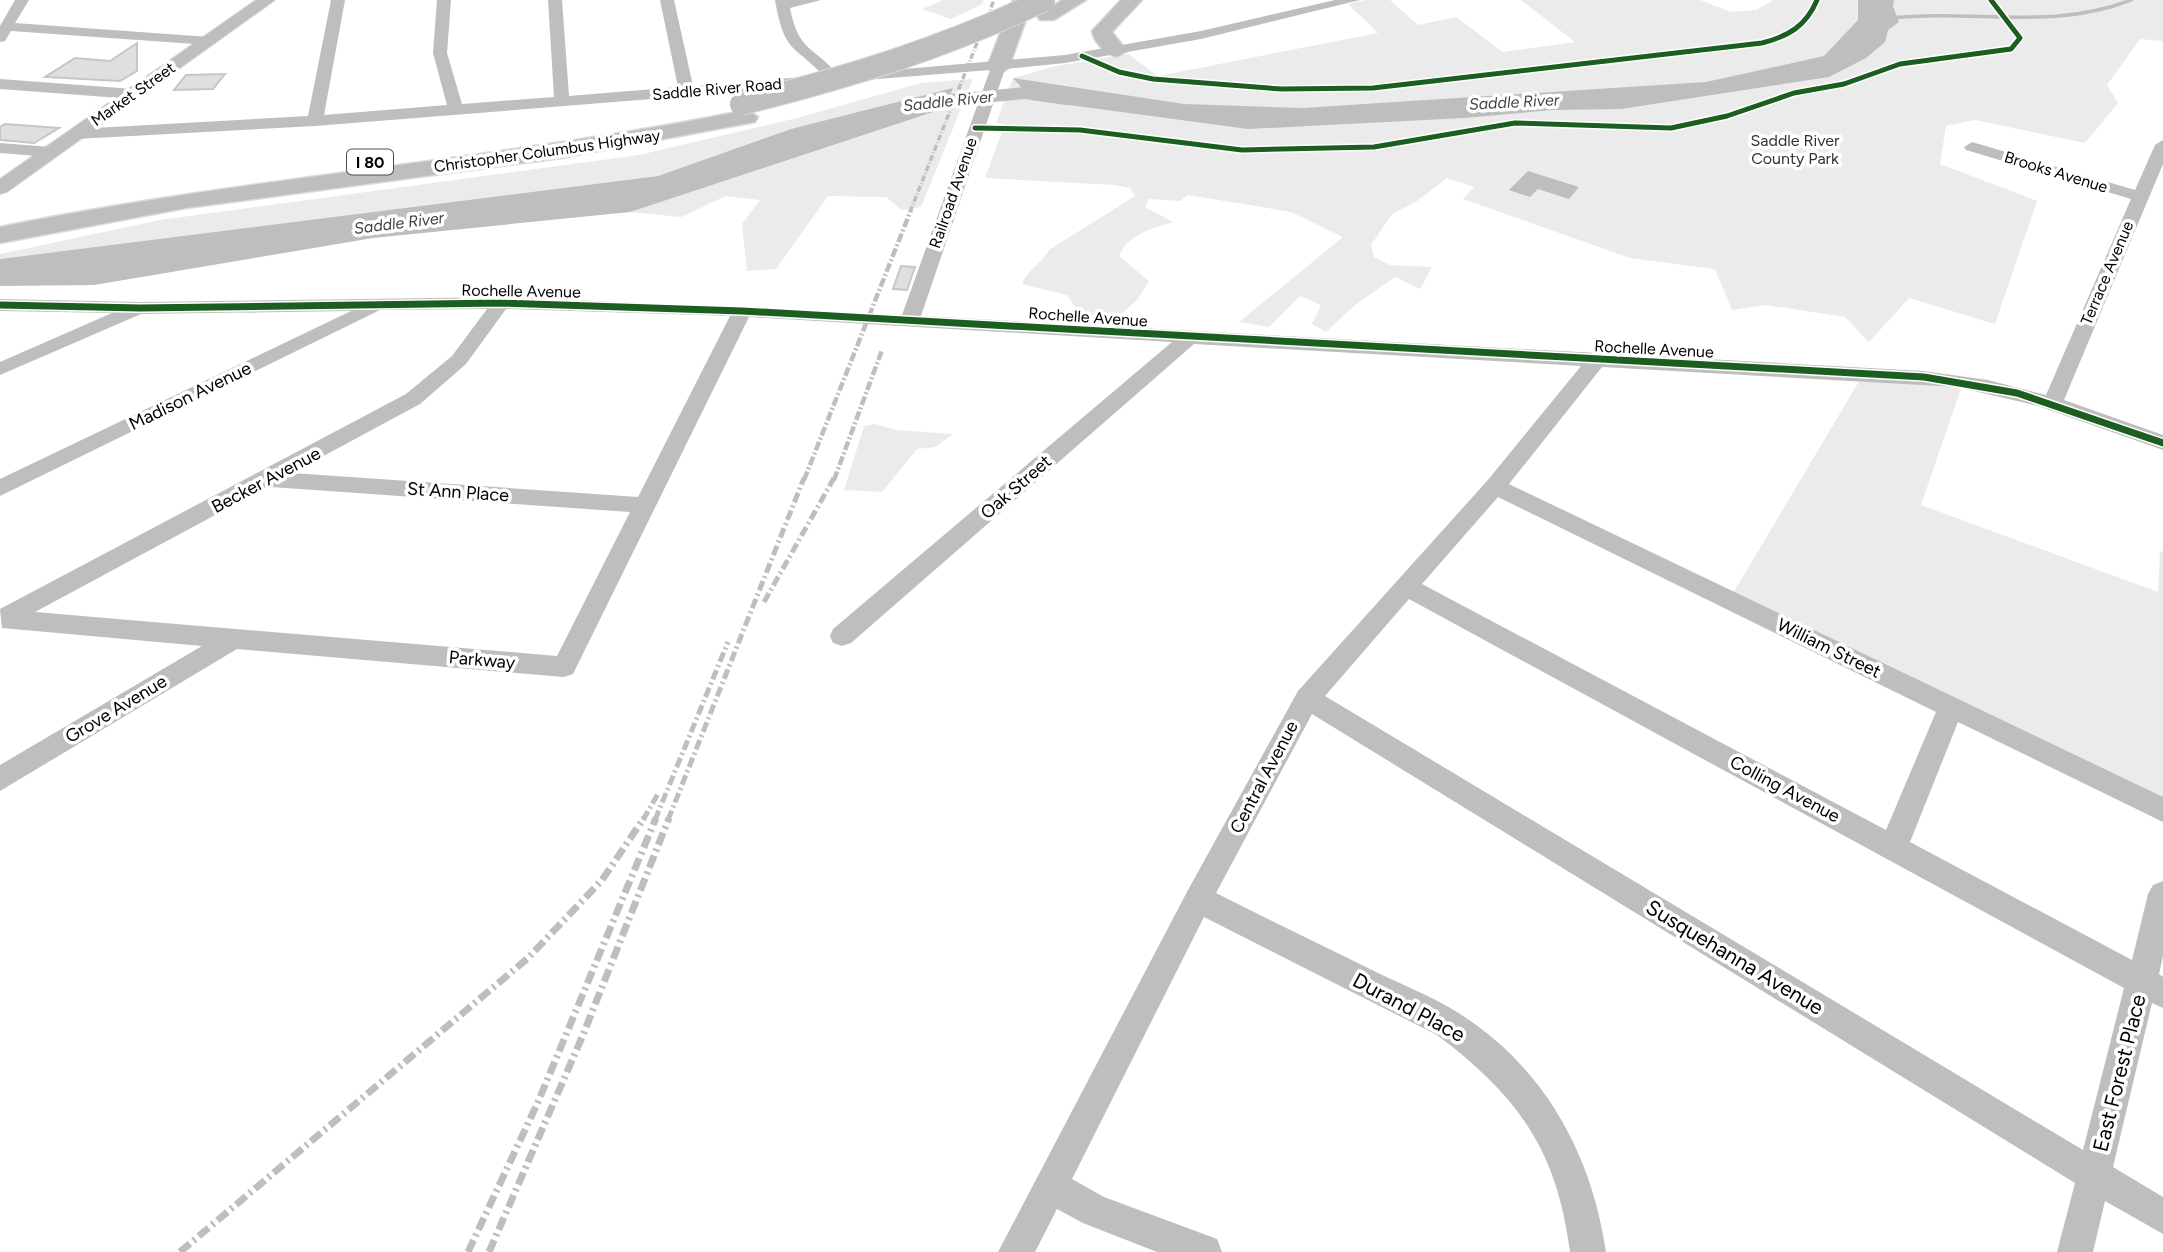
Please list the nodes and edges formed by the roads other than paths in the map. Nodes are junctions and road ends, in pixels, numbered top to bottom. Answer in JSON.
{"nodes":[{"id":1,"x":22,"y":0,"type":"edge"},
{"id":2,"x":267,"y":0,"type":"edge"},
{"id":3,"x":338,"y":0,"type":"edge"},
{"id":4,"x":444,"y":0,"type":"edge"},
{"id":5,"x":555,"y":0,"type":"edge"},
{"id":6,"x":667,"y":0,"type":"edge"},
{"id":7,"x":814,"y":0,"type":"edge"},
{"id":8,"x":1024,"y":0,"type":"edge"},
{"id":9,"x":1076,"y":0,"type":"edge"},
{"id":10,"x":1132,"y":0,"type":"edge"},
{"id":11,"x":1270,"y":0,"type":"edge"},
{"id":12,"x":1353,"y":0,"type":"edge"},
{"id":13,"x":782,"y":2,"type":"edge"},
{"id":14,"x":1045,"y":8,"type":"edge"},
{"id":15,"x":1285,"y":16,"type":"junction"},
{"id":16,"x":4,"y":33,"type":"edge"},
{"id":17,"x":209,"y":40,"type":"junction"},
{"id":18,"x":1117,"y":51,"type":"junction"},
{"id":19,"x":995,"y":76,"type":"junction"},
{"id":20,"x":833,"y":78,"type":"junction"},
{"id":21,"x":0,"y":84,"type":"edge"},
{"id":22,"x":687,"y":92,"type":"junction"},
{"id":23,"x":133,"y":94,"type":"junction"},
{"id":24,"x":562,"y":102,"type":"junction"},
{"id":25,"x":742,"y":106,"type":"junction"},
{"id":26,"x":456,"y":109,"type":"junction"},
{"id":27,"x":315,"y":121,"type":"junction"},
{"id":28,"x":561,"y":128,"type":"dead end"},
{"id":29,"x":76,"y":134,"type":"junction"},
{"id":30,"x":2163,"y":145,"type":"edge"},
{"id":31,"x":1972,"y":147,"type":"dead end"},
{"id":32,"x":0,"y":148,"type":"edge"},
{"id":33,"x":51,"y":152,"type":"junction"},
{"id":34,"x":2140,"y":197,"type":"junction"},
{"id":35,"x":3,"y":207,"type":"edge"},
{"id":36,"x":0,"y":235,"type":"edge"},
{"id":37,"x":501,"y":303,"type":"junction"},
{"id":38,"x":379,"y":304,"type":"junction"},
{"id":39,"x":0,"y":305,"type":"edge"},
{"id":40,"x":140,"y":308,"type":"junction"},
{"id":41,"x":742,"y":311,"type":"junction"},
{"id":42,"x":910,"y":319,"type":"junction"},
{"id":43,"x":1190,"y":337,"type":"junction"},
{"id":44,"x":1597,"y":360,"type":"junction"},
{"id":45,"x":0,"y":369,"type":"edge"},
{"id":46,"x":2053,"y":401,"type":"junction"},
{"id":47,"x":2163,"y":443,"type":"edge"},
{"id":48,"x":270,"y":479,"type":"junction"},
{"id":49,"x":1495,"y":486,"type":"junction"},
{"id":50,"x":0,"y":488,"type":"edge"},
{"id":51,"x":645,"y":505,"type":"junction"},
{"id":52,"x":1406,"y":586,"type":"junction"},
{"id":53,"x":1,"y":620,"type":"edge"},
{"id":54,"x":842,"y":636,"type":"dead end"},
{"id":55,"x":233,"y":639,"type":"junction"},
{"id":56,"x":1307,"y":698,"type":"junction"},
{"id":57,"x":1951,"y":707,"type":"junction"},
{"id":58,"x":0,"y":779,"type":"edge"},
{"id":59,"x":2163,"y":810,"type":"edge"},
{"id":60,"x":1893,"y":848,"type":"junction"},
{"id":61,"x":2163,"y":894,"type":"edge"},
{"id":62,"x":1198,"y":899,"type":"junction"},
{"id":63,"x":2152,"y":987,"type":"edge"},
{"id":64,"x":2094,"y":1175,"type":"junction"},
{"id":65,"x":1051,"y":1187,"type":"junction"},
{"id":66,"x":2163,"y":1217,"type":"edge"},
{"id":67,"x":1016,"y":1252,"type":"edge"},
{"id":68,"x":1204,"y":1252,"type":"edge"},
{"id":69,"x":1588,"y":1252,"type":"edge"},
{"id":70,"x":2075,"y":1252,"type":"edge"}],
"edges":[{"from":1,"to":16,"type":"street"},
{"from":2,"to":17,"type":"main road","name":"Market Street"},
{"from":3,"to":27,"type":"street"},
{"from":4,"to":26,"type":"street"},
{"from":5,"to":24,"type":"street"},
{"from":6,"to":22,"type":"street"},
{"from":7,"to":13,"type":"street"},
{"from":8,"to":19,"type":"highway"},
{"from":8,"to":25,"type":"highway","name":"Christopher Columbus Highway","number":"I 80"},
{"from":9,"to":14,"type":"highway","name":"Christopher Columbus Highway","number":"I 80"},
{"from":10,"to":18,"type":"highway"},
{"from":11,"to":15,"type":"street"},
{"from":12,"to":15,"type":"street","name":"Saddle River Road"},
{"from":13,"to":20,"type":"street"},
{"from":14,"to":25,"type":"highway","name":"Christopher Columbus Highway","number":"I 80"},
{"from":15,"to":18,"type":"street","name":"Saddle River Road"},
{"from":16,"to":17,"type":"street"},
{"from":17,"to":23,"type":"main road","name":"Market Street"},
{"from":18,"to":19,"type":"street","name":"Saddle River Road"},
{"from":19,"to":20,"type":"street","name":"Saddle River Road"},
{"from":19,"to":42,"type":"street","name":"Railroad Avenue"},
{"from":20,"to":22,"type":"street","name":"Saddle River Road"},
{"from":21,"to":23,"type":"street"},
{"from":22,"to":24,"type":"street","name":"Saddle River Road"},
{"from":23,"to":29,"type":"main road","name":"Market Street"},
{"from":24,"to":26,"type":"street","name":"Saddle River Road"},
{"from":25,"to":28,"type":"highway","name":"Christopher Columbus Highway","number":"I 80"},
{"from":25,"to":35,"type":"highway","name":"Christopher Columbus Highway","number":"I 80"},
{"from":25,"to":36,"type":"highway","name":"Christopher Columbus Highway","number":"I 80"},
{"from":26,"to":27,"type":"street","name":"Saddle River Road"},
{"from":27,"to":29,"type":"street","name":"Saddle River Road"},
{"from":29,"to":33,"type":"main road","name":"Market Street"},
{"from":30,"to":34,"type":"street","name":"Terrace Avenue"},
{"from":31,"to":34,"type":"street","name":"Brooks Avenue"},
{"from":32,"to":33,"type":"street"},
{"from":33,"to":35,"type":"main road","name":"Market Street"},
{"from":34,"to":46,"type":"street","name":"Terrace Avenue"},
{"from":37,"to":38,"type":"street","name":"Rochelle Avenue"},
{"from":37,"to":41,"type":"street","name":"Rochelle Avenue"},
{"from":37,"to":48,"type":"street","name":"Becker Avenue"},
{"from":38,"to":40,"type":"street","name":"Rochelle Avenue"},
{"from":38,"to":50,"type":"street","name":"Madison Avenue"},
{"from":39,"to":40,"type":"street","name":"Rochelle Avenue"},
{"from":40,"to":45,"type":"street"},
{"from":41,"to":42,"type":"street","name":"Rochelle Avenue"},
{"from":41,"to":51,"type":"street","name":"Parkway"},
{"from":42,"to":43,"type":"street","name":"Rochelle Avenue"},
{"from":43,"to":44,"type":"street","name":"Rochelle Avenue"},
{"from":43,"to":54,"type":"street","name":"Oak Street"},
{"from":44,"to":46,"type":"street","name":"Rochelle Avenue"},
{"from":44,"to":49,"type":"street","name":"Central Avenue"},
{"from":46,"to":47,"type":"street","name":"Rochelle Avenue"},
{"from":48,"to":51,"type":"street","name":"St Ann Place"},
{"from":48,"to":53,"type":"street","name":"Becker Avenue"},
{"from":49,"to":52,"type":"street","name":"Central Avenue"},
{"from":49,"to":57,"type":"street","name":"William Street"},
{"from":51,"to":55,"type":"street","name":"Parkway"},
{"from":52,"to":56,"type":"street","name":"Central Avenue"},
{"from":52,"to":60,"type":"street","name":"Colling Avenue"},
{"from":53,"to":55,"type":"street","name":"Parkway"},
{"from":55,"to":58,"type":"street","name":"Grove Avenue"},
{"from":56,"to":62,"type":"street","name":"Central Avenue"},
{"from":56,"to":64,"type":"street","name":"Susquehanna Avenue"},
{"from":57,"to":59,"type":"street","name":"William Street"},
{"from":57,"to":60,"type":"street"},
{"from":60,"to":63,"type":"street","name":"Colling Avenue"},
{"from":61,"to":63,"type":"street","name":"East Forest Place"},
{"from":62,"to":65,"type":"street","name":"Central Avenue"},
{"from":62,"to":69,"type":"street","name":"Durand Place"},
{"from":63,"to":64,"type":"street","name":"East Forest Place"},
{"from":64,"to":66,"type":"street","name":"Susquehanna Avenue"},
{"from":64,"to":70,"type":"street","name":"East Forest Place"},
{"from":65,"to":67,"type":"street","name":"Central Avenue"},
{"from":65,"to":68,"type":"street"}]}
